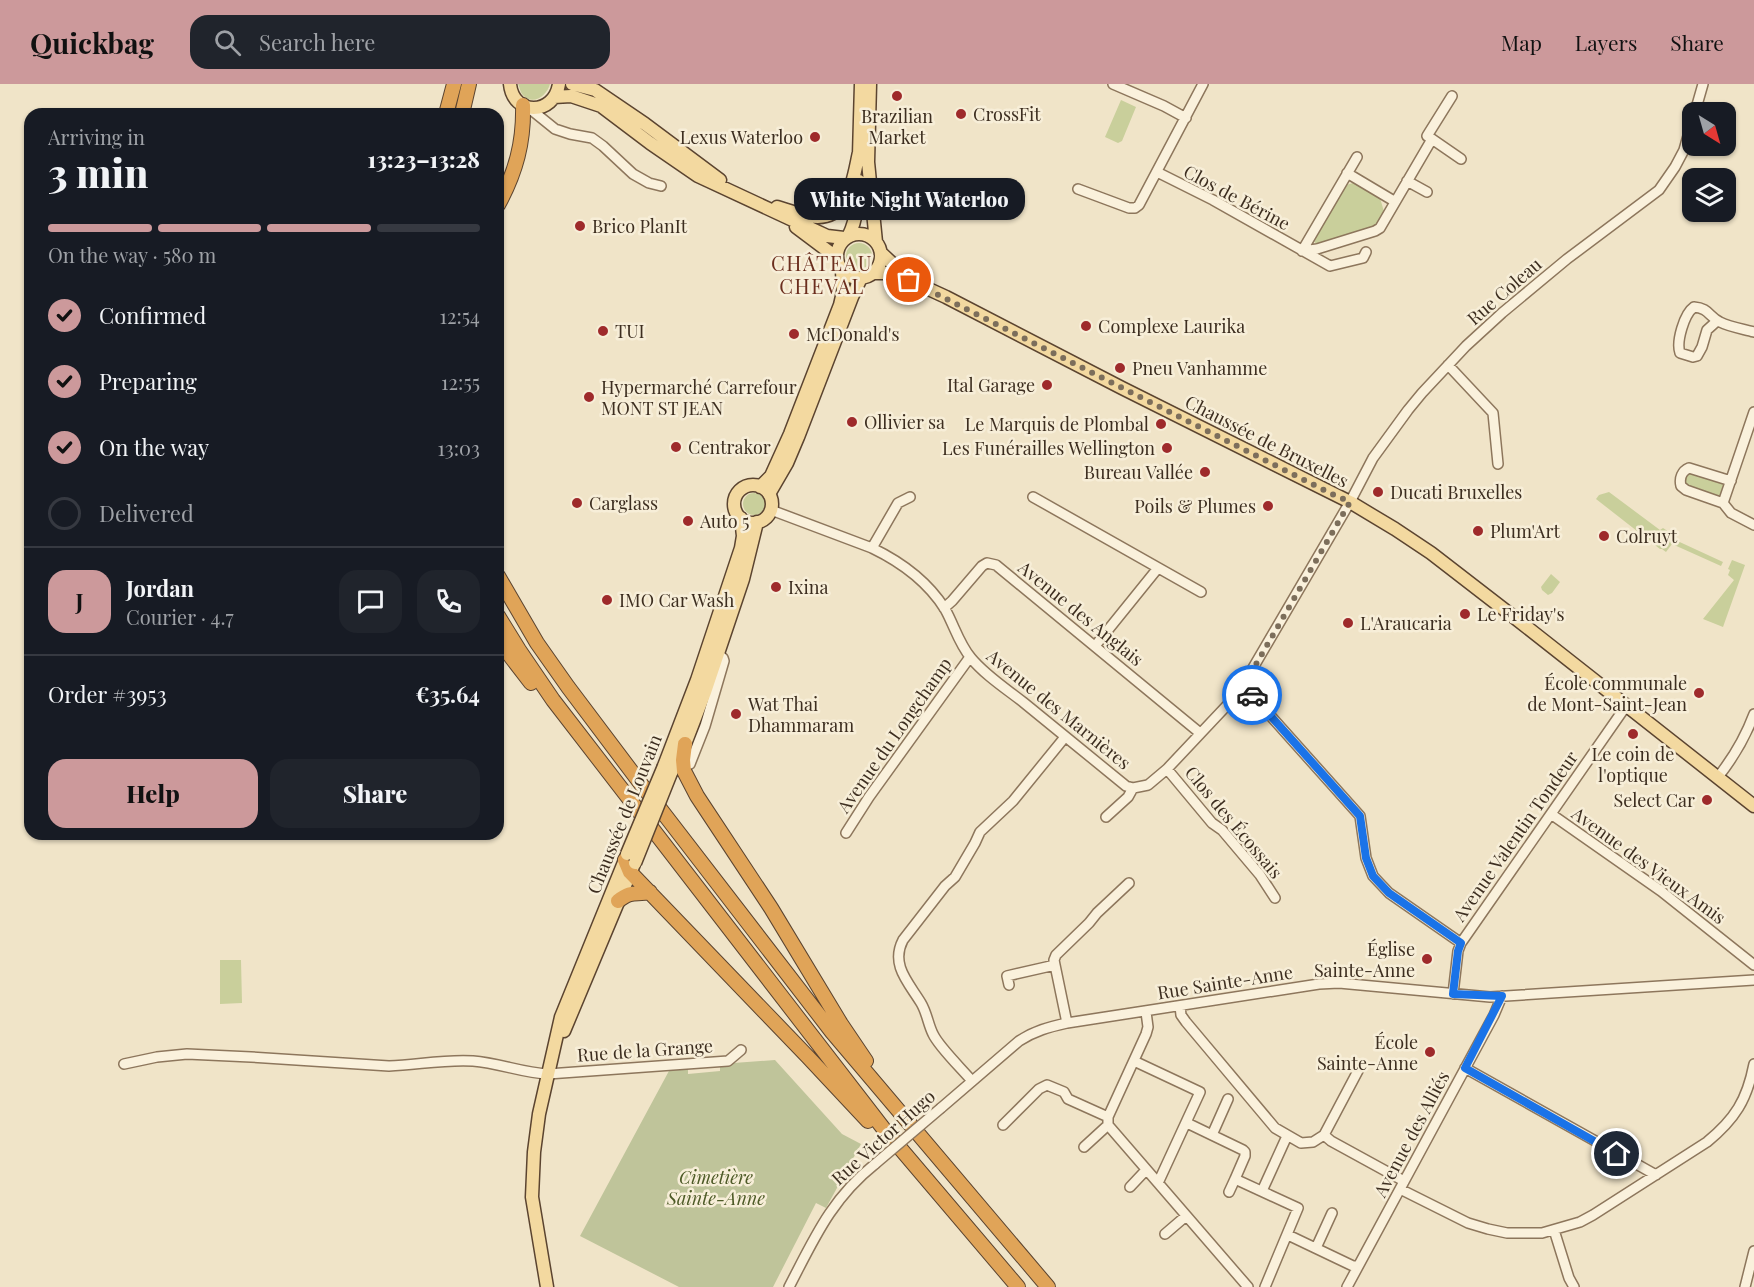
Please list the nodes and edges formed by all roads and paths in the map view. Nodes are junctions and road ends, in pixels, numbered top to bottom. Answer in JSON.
{"nodes":[{"id":1,"x":454,"y":84,"type":"edge"},
{"id":2,"x":469,"y":84,"type":"edge"},
{"id":3,"x":510,"y":84,"type":"edge"},
{"id":4,"x":558,"y":84,"type":"edge"},
{"id":5,"x":572,"y":84,"type":"edge"},
{"id":6,"x":861,"y":84,"type":"edge"},
{"id":7,"x":870,"y":84,"type":"edge"},
{"id":8,"x":1113,"y":84,"type":"edge"},
{"id":9,"x":1203,"y":84,"type":"edge"},
{"id":10,"x":1703,"y":84,"type":"edge"},
{"id":11,"x":1452,"y":96,"type":"dead end"},
{"id":12,"x":552,"y":100,"type":"junction"},
{"id":13,"x":1698,"y":102,"type":"edge"},
{"id":14,"x":526,"y":106,"type":"junction"},
{"id":15,"x":448,"y":108,"type":"edge"},
{"id":16,"x":463,"y":108,"type":"edge"},
{"id":17,"x":1186,"y":118,"type":"junction"},
{"id":18,"x":555,"y":129,"type":"junction"},
{"id":19,"x":1432,"y":139,"type":"junction"},
{"id":20,"x":860,"y":148,"type":"junction"},
{"id":21,"x":1682,"y":154,"type":"edge"},
{"id":22,"x":1357,"y":157,"type":"dead end"},
{"id":23,"x":1461,"y":159,"type":"dead end"},
{"id":24,"x":1156,"y":172,"type":"junction"},
{"id":25,"x":1347,"y":173,"type":"junction"},
{"id":26,"x":1407,"y":181,"type":"junction"},
{"id":27,"x":661,"y":186,"type":"dead end"},
{"id":28,"x":1078,"y":189,"type":"dead end"},
{"id":29,"x":504,"y":191,"type":"edge"},
{"id":30,"x":736,"y":192,"type":"junction"},
{"id":31,"x":1427,"y":192,"type":"dead end"},
{"id":32,"x":749,"y":199,"type":"junction"},
{"id":33,"x":1394,"y":201,"type":"junction"},
{"id":34,"x":784,"y":217,"type":"junction"},
{"id":35,"x":847,"y":237,"type":"junction"},
{"id":36,"x":878,"y":247,"type":"junction"},
{"id":37,"x":1302,"y":251,"type":"junction"},
{"id":38,"x":1366,"y":252,"type":"dead end"},
{"id":39,"x":836,"y":257,"type":"junction"},
{"id":40,"x":842,"y":271,"type":"junction"},
{"id":41,"x":873,"y":273,"type":"junction"},
{"id":42,"x":861,"y":278,"type":"junction"},
{"id":43,"x":909,"y":280,"type":"junction"},
{"id":44,"x":1717,"y":321,"type":"junction"},
{"id":45,"x":1754,"y":332,"type":"edge"},
{"id":46,"x":1449,"y":365,"type":"junction"},
{"id":47,"x":1754,"y":412,"type":"edge"},
{"id":48,"x":1498,"y":464,"type":"dead end"},
{"id":49,"x":1731,"y":481,"type":"junction"},
{"id":50,"x":765,"y":490,"type":"junction"},
{"id":51,"x":910,"y":497,"type":"dead end"},
{"id":52,"x":1033,"y":497,"type":"dead end"},
{"id":53,"x":1350,"y":502,"type":"junction"},
{"id":54,"x":1723,"y":503,"type":"junction"},
{"id":55,"x":771,"y":510,"type":"junction"},
{"id":56,"x":741,"y":518,"type":"junction"},
{"id":57,"x":758,"y":522,"type":"junction"},
{"id":58,"x":1754,"y":525,"type":"edge"},
{"id":59,"x":872,"y":548,"type":"junction"},
{"id":60,"x":1158,"y":568,"type":"junction"},
{"id":61,"x":730,"y":581,"type":"junction"},
{"id":62,"x":504,"y":586,"type":"edge"},
{"id":63,"x":1201,"y":592,"type":"dead end"},
{"id":64,"x":944,"y":609,"type":"junction"},
{"id":65,"x":728,"y":624,"type":"junction"},
{"id":66,"x":504,"y":626,"type":"edge"},
{"id":67,"x":1095,"y":646,"type":"junction"},
{"id":68,"x":504,"y":648,"type":"edge"},
{"id":69,"x":970,"y":657,"type":"junction"},
{"id":70,"x":697,"y":680,"type":"junction"},
{"id":71,"x":1244,"y":685,"type":"junction"},
{"id":72,"x":709,"y":696,"type":"junction"},
{"id":73,"x":553,"y":700,"type":"junction"},
{"id":74,"x":1626,"y":706,"type":"junction"},
{"id":75,"x":1754,"y":714,"type":"edge"},
{"id":76,"x":1200,"y":733,"type":"junction"},
{"id":77,"x":1065,"y":737,"type":"junction"},
{"id":78,"x":686,"y":744,"type":"junction"},
{"id":79,"x":690,"y":764,"type":"dead end"},
{"id":80,"x":1167,"y":769,"type":"junction"},
{"id":81,"x":667,"y":770,"type":"junction"},
{"id":82,"x":1718,"y":777,"type":"junction"},
{"id":83,"x":1133,"y":788,"type":"junction"},
{"id":84,"x":1754,"y":806,"type":"edge"},
{"id":85,"x":1551,"y":814,"type":"junction"},
{"id":86,"x":1106,"y":817,"type":"dead end"},
{"id":87,"x":846,"y":833,"type":"dead end"},
{"id":88,"x":629,"y":862,"type":"junction"},
{"id":89,"x":1129,"y":883,"type":"dead end"},
{"id":90,"x":650,"y":892,"type":"junction"},
{"id":91,"x":1275,"y":898,"type":"dead end"},
{"id":92,"x":618,"y":901,"type":"junction"},
{"id":93,"x":1461,"y":943,"type":"junction"},
{"id":94,"x":1055,"y":965,"type":"junction"},
{"id":95,"x":1754,"y":965,"type":"edge"},
{"id":96,"x":1754,"y":980,"type":"edge"},
{"id":97,"x":1008,"y":985,"type":"dead end"},
{"id":98,"x":1453,"y":994,"type":"junction"},
{"id":99,"x":1502,"y":996,"type":"junction"},
{"id":100,"x":1180,"y":1006,"type":"junction"},
{"id":101,"x":1146,"y":1012,"type":"junction"},
{"id":102,"x":1067,"y":1023,"type":"junction"},
{"id":103,"x":741,"y":1050,"type":"dead end"},
{"id":104,"x":552,"y":1060,"type":"junction"},
{"id":105,"x":1134,"y":1061,"type":"junction"},
{"id":106,"x":124,"y":1064,"type":"dead end"},
{"id":107,"x":1754,"y":1064,"type":"edge"},
{"id":108,"x":1360,"y":1067,"type":"dead end"},
{"id":109,"x":1465,"y":1068,"type":"junction"},
{"id":110,"x":548,"y":1074,"type":"junction"},
{"id":111,"x":972,"y":1081,"type":"junction"},
{"id":112,"x":876,"y":1085,"type":"junction"},
{"id":113,"x":1228,"y":1099,"type":"dead end"},
{"id":114,"x":1108,"y":1121,"type":"junction"},
{"id":115,"x":1187,"y":1123,"type":"junction"},
{"id":116,"x":1003,"y":1125,"type":"dead end"},
{"id":117,"x":883,"y":1128,"type":"junction"},
{"id":118,"x":1212,"y":1135,"type":"junction"},
{"id":119,"x":1324,"y":1135,"type":"junction"},
{"id":120,"x":1287,"y":1136,"type":"junction"},
{"id":121,"x":1084,"y":1147,"type":"dead end"},
{"id":122,"x":1146,"y":1170,"type":"junction"},
{"id":123,"x":1656,"y":1175,"type":"junction"},
{"id":124,"x":1235,"y":1179,"type":"junction"},
{"id":125,"x":1158,"y":1183,"type":"junction"},
{"id":126,"x":1402,"y":1185,"type":"junction"},
{"id":127,"x":1130,"y":1187,"type":"dead end"},
{"id":128,"x":1262,"y":1191,"type":"junction"},
{"id":129,"x":1229,"y":1192,"type":"dead end"},
{"id":130,"x":1332,"y":1213,"type":"dead end"},
{"id":131,"x":1186,"y":1216,"type":"junction"},
{"id":132,"x":1554,"y":1230,"type":"junction"},
{"id":133,"x":1165,"y":1234,"type":"dead end"},
{"id":134,"x":1288,"y":1235,"type":"junction"},
{"id":135,"x":1316,"y":1248,"type":"junction"},
{"id":136,"x":1754,"y":1251,"type":"edge"},
{"id":137,"x":1358,"y":1266,"type":"junction"},
{"id":138,"x":547,"y":1287,"type":"edge"},
{"id":139,"x":789,"y":1287,"type":"edge"},
{"id":140,"x":1018,"y":1287,"type":"edge"},
{"id":141,"x":1048,"y":1287,"type":"edge"},
{"id":142,"x":1248,"y":1287,"type":"edge"},
{"id":143,"x":1265,"y":1287,"type":"edge"},
{"id":144,"x":1347,"y":1287,"type":"edge"},
{"id":145,"x":1574,"y":1287,"type":"edge"},
{"id":146,"x":1745,"y":1287,"type":"edge"}],
"edges":[{"from":1,"to":15,"type":"highway"},
{"from":2,"to":16,"type":"highway"},
{"from":3,"to":14,"type":"main road"},
{"from":4,"to":12,"type":"main road"},
{"from":5,"to":30,"type":"main road"},
{"from":6,"to":20,"type":"main road"},
{"from":7,"to":36,"type":"main road"},
{"from":8,"to":17,"type":"street"},
{"from":9,"to":17,"type":"street"},
{"from":10,"to":13,"type":"street"},
{"from":11,"to":19,"type":"street","name":"Clos de Bérine"},
{"from":12,"to":14,"type":"main road"},
{"from":12,"to":18,"type":"street"},
{"from":12,"to":30,"type":"main road"},
{"from":14,"to":18,"type":"street"},
{"from":14,"to":29,"type":"highway"},
{"from":17,"to":24,"type":"street"},
{"from":18,"to":27,"type":"street"},
{"from":19,"to":23,"type":"street"},
{"from":19,"to":26,"type":"street","name":"Clos de Bérine"},
{"from":20,"to":32,"type":"main road"},
{"from":20,"to":35,"type":"main road"},
{"from":21,"to":46,"type":"street","name":"Rue Coleau"},
{"from":22,"to":25,"type":"street","name":"Clos de Bérine"},
{"from":24,"to":28,"type":"street"},
{"from":24,"to":37,"type":"street","name":"Clos de Bérine"},
{"from":25,"to":33,"type":"street"},
{"from":25,"to":37,"type":"street","name":"Clos de Bérine"},
{"from":26,"to":31,"type":"street"},
{"from":26,"to":33,"type":"street","name":"Clos de Bérine"},
{"from":30,"to":32,"type":"main road"},
{"from":32,"to":34,"type":"main road"},
{"from":33,"to":37,"type":"street","name":"Clos de Bérine"},
{"from":34,"to":35,"type":"main road"},
{"from":34,"to":39,"type":"main road"},
{"from":35,"to":36,"type":"main road"},
{"from":35,"to":39,"type":"main road"},
{"from":36,"to":41,"type":"main road"},
{"from":36,"to":43,"type":"main road"},
{"from":37,"to":38,"type":"street","name":"Clos de Bérine"},
{"from":39,"to":40,"type":"main road"},
{"from":40,"to":42,"type":"main road"},
{"from":40,"to":50,"type":"main road"},
{"from":41,"to":42,"type":"main road"},
{"from":41,"to":43,"type":"main road"},
{"from":42,"to":50,"type":"main road"},
{"from":43,"to":53,"type":"main road","name":"Chaussée de Bruxelles"},
{"from":44,"to":44,"type":"street"},
{"from":44,"to":45,"type":"street"},
{"from":46,"to":48,"type":"street"},
{"from":46,"to":53,"type":"street","name":"Rue Coleau"},
{"from":47,"to":49,"type":"street"},
{"from":49,"to":54,"type":"street"},
{"from":49,"to":54,"type":"street"},
{"from":50,"to":55,"type":"main road"},
{"from":50,"to":56,"type":"main road"},
{"from":51,"to":59,"type":"street"},
{"from":52,"to":60,"type":"street"},
{"from":53,"to":71,"type":"street"},
{"from":53,"to":74,"type":"main road","name":"Chaussée de Bruxelles"},
{"from":54,"to":58,"type":"street"},
{"from":55,"to":57,"type":"main road"},
{"from":55,"to":59,"type":"street","name":"Avenue des Marnières"},
{"from":56,"to":57,"type":"main road"},
{"from":56,"to":61,"type":"main road","name":"Chaussée de Louvain"},
{"from":57,"to":65,"type":"main road","name":"Chaussée de Louvain"},
{"from":59,"to":64,"type":"street","name":"Avenue des Marnières"},
{"from":60,"to":63,"type":"street"},
{"from":60,"to":67,"type":"street"},
{"from":61,"to":65,"type":"main road","name":"Chaussée de Louvain"},
{"from":61,"to":70,"type":"main road","name":"Chaussée de Louvain"},
{"from":62,"to":112,"type":"highway"},
{"from":64,"to":67,"type":"street","name":"Avenue des Anglais"},
{"from":64,"to":69,"type":"street","name":"Avenue des Marnières"},
{"from":65,"to":72,"type":"main road","name":"Chaussée de Louvain"},
{"from":66,"to":73,"type":"highway"},
{"from":67,"to":76,"type":"street","name":"Avenue des Anglais"},
{"from":68,"to":73,"type":"highway"},
{"from":69,"to":77,"type":"street","name":"Avenue des Marnières"},
{"from":69,"to":87,"type":"street","name":"Avenue du Longchamp"},
{"from":70,"to":72,"type":"street"},
{"from":70,"to":81,"type":"main road","name":"Chaussée de Louvain"},
{"from":71,"to":76,"type":"street"},
{"from":71,"to":93,"type":"street"},
{"from":72,"to":78,"type":"main road","name":"Chaussée de Louvain"},
{"from":72,"to":79,"type":"street"},
{"from":73,"to":117,"type":"highway"},
{"from":74,"to":82,"type":"main road","name":"Chaussée de Bruxelles"},
{"from":74,"to":85,"type":"street","name":"Avenue Valentin Tondeur"},
{"from":75,"to":82,"type":"street"},
{"from":76,"to":80,"type":"street"},
{"from":77,"to":83,"type":"street","name":"Avenue des Marnières"},
{"from":77,"to":111,"type":"street"},
{"from":78,"to":81,"type":"main road","name":"Chaussée de Louvain"},
{"from":78,"to":112,"type":"highway"},
{"from":80,"to":83,"type":"street"},
{"from":80,"to":91,"type":"street","name":"Clos des Écossais"},
{"from":81,"to":88,"type":"main road","name":"Chaussée de Louvain","bridge":true},
{"from":82,"to":84,"type":"main road","name":"Chaussée de Bruxelles"},
{"from":83,"to":86,"type":"street"},
{"from":85,"to":93,"type":"street","name":"Avenue Valentin Tondeur"},
{"from":85,"to":95,"type":"street","name":"Avenue des Vieux Amis"},
{"from":88,"to":90,"type":"highway"},
{"from":88,"to":92,"type":"main road","name":"Chaussée de Louvain"},
{"from":88,"to":104,"type":"main road","name":"Chaussée de Louvain"},
{"from":89,"to":94,"type":"street"},
{"from":90,"to":92,"type":"highway"},
{"from":90,"to":117,"type":"highway"},
{"from":92,"to":104,"type":"main road","name":"Chaussée de Louvain"},
{"from":93,"to":98,"type":"street","name":"Avenue Valentin Tondeur"},
{"from":94,"to":97,"type":"street"},
{"from":94,"to":102,"type":"street"},
{"from":96,"to":99,"type":"street","name":"Rue Sainte-Anne"},
{"from":98,"to":99,"type":"street","name":"Rue Sainte-Anne"},
{"from":98,"to":100,"type":"street","name":"Rue Sainte-Anne"},
{"from":99,"to":109,"type":"street","name":"Avenue des Alliés"},
{"from":100,"to":101,"type":"street","name":"Rue Sainte-Anne"},
{"from":100,"to":120,"type":"street"},
{"from":101,"to":102,"type":"street","name":"Rue Sainte-Anne"},
{"from":101,"to":105,"type":"street"},
{"from":102,"to":111,"type":"street","name":"Rue Sainte-Anne"},
{"from":103,"to":110,"type":"street","name":"Rue de la Grange"},
{"from":104,"to":110,"type":"main road","name":"Chaussée de Louvain"},
{"from":105,"to":114,"type":"street"},
{"from":105,"to":115,"type":"street"},
{"from":106,"to":110,"type":"street","name":"Rue de la Grange"},
{"from":107,"to":123,"type":"street"},
{"from":108,"to":119,"type":"street"},
{"from":109,"to":123,"type":"street"},
{"from":109,"to":126,"type":"street","name":"Avenue des Alliés"},
{"from":110,"to":138,"type":"main road","name":"Chaussée de Louvain"},
{"from":111,"to":139,"type":"street","name":"Rue Victor Hugo","bridge":true},
{"from":112,"to":141,"type":"highway"},
{"from":113,"to":118,"type":"street"},
{"from":114,"to":116,"type":"street"},
{"from":114,"to":121,"type":"street"},
{"from":114,"to":122,"type":"street"},
{"from":115,"to":118,"type":"street"},
{"from":115,"to":125,"type":"street"},
{"from":117,"to":140,"type":"highway"},
{"from":118,"to":124,"type":"street"},
{"from":119,"to":120,"type":"street"},
{"from":119,"to":126,"type":"street"},
{"from":120,"to":128,"type":"street"},
{"from":122,"to":125,"type":"street"},
{"from":122,"to":127,"type":"street"},
{"from":123,"to":132,"type":"street"},
{"from":124,"to":128,"type":"street"},
{"from":124,"to":129,"type":"street"},
{"from":125,"to":131,"type":"street"},
{"from":126,"to":132,"type":"street"},
{"from":126,"to":137,"type":"street","name":"Avenue des Alliés"},
{"from":128,"to":134,"type":"street"},
{"from":130,"to":135,"type":"street"},
{"from":131,"to":133,"type":"street"},
{"from":131,"to":142,"type":"street"},
{"from":132,"to":145,"type":"street"},
{"from":134,"to":135,"type":"street"},
{"from":134,"to":143,"type":"street"},
{"from":135,"to":137,"type":"street"},
{"from":136,"to":146,"type":"street"},
{"from":137,"to":144,"type":"street","name":"Avenue des Alliés"}]}
